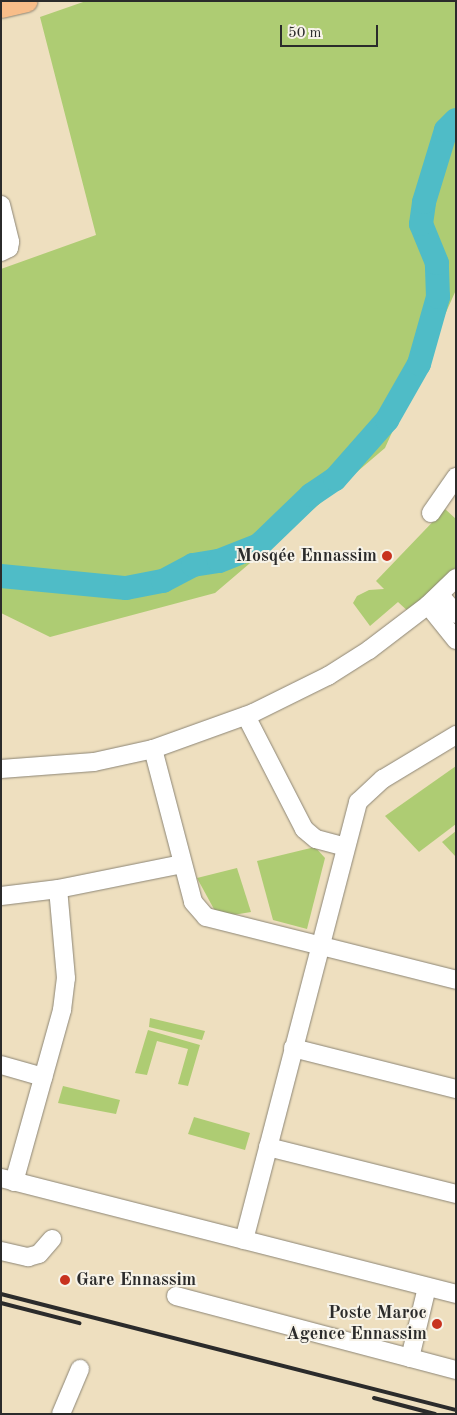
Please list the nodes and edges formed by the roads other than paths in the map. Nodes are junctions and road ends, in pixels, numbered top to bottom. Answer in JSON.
{"nodes":[{"id":1,"x":26,"y":1,"type":"edge"},
{"id":2,"x":1,"y":7,"type":"edge"},
{"id":3,"x":1,"y":205,"type":"edge"},
{"id":4,"x":1,"y":252,"type":"edge"},
{"id":5,"x":456,"y":477,"type":"edge"},
{"id":6,"x":430,"y":513,"type":"dead end"},
{"id":7,"x":456,"y":578,"type":"edge"},
{"id":8,"x":434,"y":600,"type":"junction"},
{"id":9,"x":456,"y":614,"type":"edge"},
{"id":10,"x":456,"y":640,"type":"edge"},
{"id":11,"x":246,"y":716,"type":"junction"},
{"id":12,"x":456,"y":735,"type":"edge"},
{"id":13,"x":153,"y":749,"type":"junction"},
{"id":14,"x":1,"y":769,"type":"edge"},
{"id":15,"x":345,"y":847,"type":"junction"},
{"id":16,"x":182,"y":864,"type":"junction"},
{"id":17,"x":58,"y":889,"type":"junction"},
{"id":18,"x":1,"y":896,"type":"edge"},
{"id":19,"x":318,"y":948,"type":"junction"},
{"id":20,"x":456,"y":980,"type":"edge"},
{"id":21,"x":293,"y":1048,"type":"junction"},
{"id":22,"x":1,"y":1066,"type":"edge"},
{"id":23,"x":43,"y":1076,"type":"junction"},
{"id":24,"x":456,"y":1089,"type":"edge"},
{"id":25,"x":268,"y":1147,"type":"junction"},
{"id":26,"x":8,"y":1180,"type":"edge"},
{"id":27,"x":456,"y":1194,"type":"edge"},
{"id":28,"x":52,"y":1239,"type":"dead end"},
{"id":29,"x":244,"y":1240,"type":"junction"},
{"id":30,"x":1,"y":1251,"type":"edge"},
{"id":31,"x":427,"y":1287,"type":"junction"},
{"id":32,"x":456,"y":1294,"type":"edge"},
{"id":33,"x":176,"y":1296,"type":"dead end"},
{"id":34,"x":410,"y":1358,"type":"junction"},
{"id":35,"x":80,"y":1369,"type":"dead end"},
{"id":36,"x":456,"y":1370,"type":"edge"},
{"id":37,"x":61,"y":1414,"type":"edge"}],
"edges":[{"from":1,"to":2,"type":"main road"},
{"from":3,"to":4,"type":"street"},
{"from":5,"to":6,"type":"street"},
{"from":7,"to":8,"type":"street"},
{"from":8,"to":9,"type":"street"},
{"from":8,"to":10,"type":"street"},
{"from":8,"to":11,"type":"street"},
{"from":11,"to":13,"type":"street"},
{"from":11,"to":15,"type":"street"},
{"from":12,"to":15,"type":"street"},
{"from":13,"to":14,"type":"street"},
{"from":13,"to":16,"type":"street"},
{"from":15,"to":19,"type":"street"},
{"from":16,"to":17,"type":"street"},
{"from":16,"to":19,"type":"street"},
{"from":17,"to":18,"type":"street"},
{"from":17,"to":23,"type":"street"},
{"from":19,"to":20,"type":"street"},
{"from":19,"to":21,"type":"street"},
{"from":21,"to":24,"type":"street"},
{"from":21,"to":25,"type":"street"},
{"from":22,"to":23,"type":"street"},
{"from":23,"to":26,"type":"street"},
{"from":25,"to":27,"type":"street"},
{"from":25,"to":29,"type":"street"},
{"from":26,"to":29,"type":"street"},
{"from":28,"to":30,"type":"street"},
{"from":29,"to":31,"type":"street"},
{"from":31,"to":32,"type":"street"},
{"from":31,"to":34,"type":"street"},
{"from":33,"to":34,"type":"street"},
{"from":34,"to":36,"type":"street"},
{"from":35,"to":37,"type":"street"}]}
